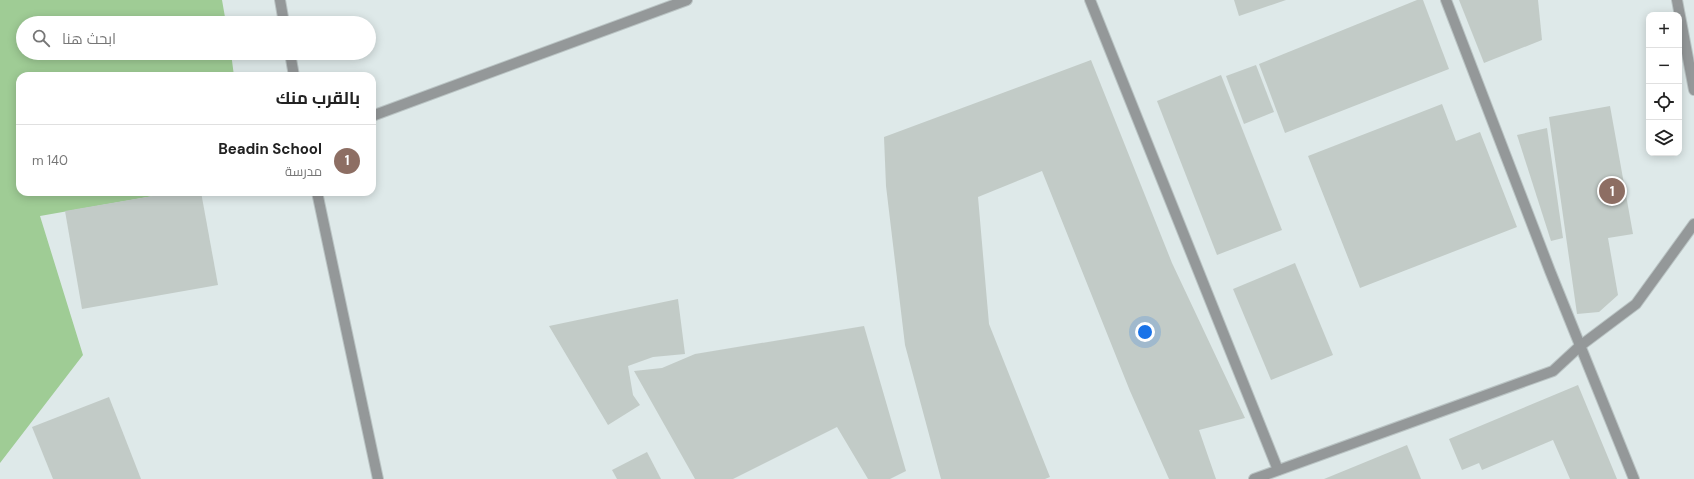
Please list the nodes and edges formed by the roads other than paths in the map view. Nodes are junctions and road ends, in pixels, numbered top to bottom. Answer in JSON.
{"nodes":[{"id":1,"x":280,"y":0,"type":"edge"},
{"id":2,"x":687,"y":0,"type":"edge"},
{"id":3,"x":1090,"y":0,"type":"edge"},
{"id":4,"x":1446,"y":0,"type":"edge"},
{"id":5,"x":1677,"y":0,"type":"edge"},
{"id":6,"x":283,"y":16,"type":"edge"},
{"id":7,"x":291,"y":60,"type":"edge"},
{"id":8,"x":293,"y":72,"type":"edge"},
{"id":9,"x":1694,"y":90,"type":"edge"},
{"id":10,"x":376,"y":115,"type":"edge"},
{"id":11,"x":319,"y":196,"type":"edge"},
{"id":12,"x":1694,"y":224,"type":"edge"},
{"id":13,"x":1580,"y":346,"type":"junction"},
{"id":14,"x":1278,"y":470,"type":"junction"},
{"id":15,"x":378,"y":479,"type":"edge"},
{"id":16,"x":1254,"y":479,"type":"edge"},
{"id":17,"x":1634,"y":479,"type":"edge"}],
"edges":[{"from":1,"to":6,"type":"street"},
{"from":2,"to":10,"type":"street"},
{"from":3,"to":14,"type":"street"},
{"from":4,"to":13,"type":"street"},
{"from":5,"to":9,"type":"street"},
{"from":7,"to":8,"type":"street"},
{"from":11,"to":15,"type":"street"},
{"from":12,"to":13,"type":"street"},
{"from":13,"to":14,"type":"street"},
{"from":13,"to":17,"type":"street"},
{"from":14,"to":16,"type":"street"}]}
